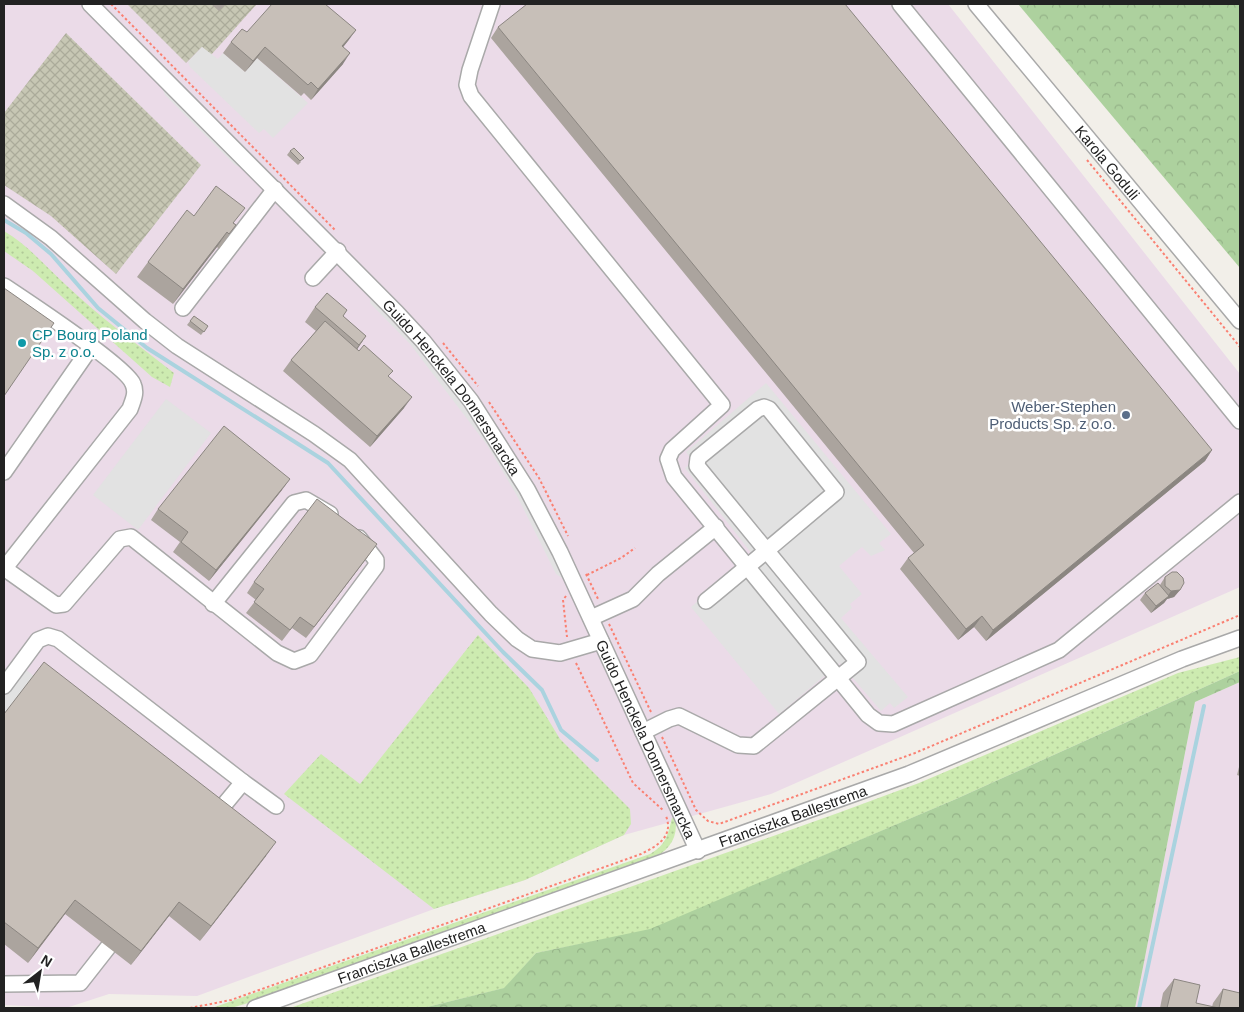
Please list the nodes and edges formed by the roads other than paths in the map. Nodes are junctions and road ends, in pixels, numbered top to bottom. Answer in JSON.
{"nodes":[{"id":1,"x":90,"y":4,"type":"edge"},
{"id":2,"x":492,"y":4,"type":"edge"},
{"id":3,"x":900,"y":4,"type":"edge"},
{"id":4,"x":976,"y":4,"type":"edge"},
{"id":5,"x":275,"y":190,"type":"junction"},
{"id":6,"x":4,"y":204,"type":"edge"},
{"id":7,"x":338,"y":251,"type":"junction"},
{"id":8,"x":314,"y":278,"type":"dead end"},
{"id":9,"x":4,"y":286,"type":"edge"},
{"id":10,"x":183,"y":308,"type":"dead end"},
{"id":11,"x":1240,"y":321,"type":"edge"},
{"id":12,"x":91,"y":347,"type":"junction"},
{"id":13,"x":722,"y":405,"type":"junction"},
{"id":14,"x":1240,"y":421,"type":"edge"},
{"id":15,"x":740,"y":424,"type":"junction"},
{"id":16,"x":4,"y":472,"type":"edge"},
{"id":17,"x":1240,"y":502,"type":"edge"},
{"id":18,"x":716,"y":527,"type":"junction"},
{"id":19,"x":766,"y":550,"type":"junction"},
{"id":20,"x":748,"y":566,"type":"junction"},
{"id":21,"x":4,"y":568,"type":"edge"},
{"id":22,"x":706,"y":601,"type":"dead end"},
{"id":23,"x":214,"y":604,"type":"junction"},
{"id":24,"x":598,"y":616,"type":"junction"},
{"id":25,"x":1240,"y":638,"type":"edge"},
{"id":26,"x":601,"y":641,"type":"junction"},
{"id":27,"x":838,"y":678,"type":"junction"},
{"id":28,"x":4,"y":686,"type":"edge"},
{"id":29,"x":650,"y":728,"type":"junction"},
{"id":30,"x":242,"y":782,"type":"junction"},
{"id":31,"x":276,"y":806,"type":"dead end"},
{"id":32,"x":206,"y":827,"type":"edge"},
{"id":33,"x":698,"y":851,"type":"junction"},
{"id":34,"x":132,"y":917,"type":"edge"},
{"id":35,"x":4,"y":984,"type":"edge"},
{"id":36,"x":256,"y":1008,"type":"edge"}],
"edges":[{"from":1,"to":5,"type":"street","name":"Guido Henckela Donnersmarcka"},
{"from":2,"to":13,"type":"street"},
{"from":3,"to":14,"type":"street"},
{"from":4,"to":11,"type":"street","name":"Karola Goduli"},
{"from":5,"to":7,"type":"street","name":"Guido Henckela Donnersmarcka"},
{"from":5,"to":10,"type":"street"},
{"from":6,"to":26,"type":"street"},
{"from":7,"to":8,"type":"street"},
{"from":7,"to":24,"type":"street","name":"Guido Henckela Donnersmarcka"},
{"from":9,"to":12,"type":"street"},
{"from":12,"to":16,"type":"street"},
{"from":12,"to":21,"type":"street"},
{"from":13,"to":15,"type":"street"},
{"from":13,"to":18,"type":"street"},
{"from":15,"to":19,"type":"street"},
{"from":15,"to":19,"type":"street"},
{"from":17,"to":27,"type":"street"},
{"from":18,"to":20,"type":"street"},
{"from":18,"to":24,"type":"street"},
{"from":19,"to":20,"type":"street"},
{"from":19,"to":27,"type":"street"},
{"from":20,"to":22,"type":"street"},
{"from":20,"to":27,"type":"street"},
{"from":21,"to":23,"type":"street"},
{"from":23,"to":23,"type":"street"},
{"from":24,"to":26,"type":"street","name":"Guido Henckela Donnersmarcka"},
{"from":25,"to":33,"type":"street","name":"Franciszka Ballestrema"},
{"from":26,"to":29,"type":"street","name":"Guido Henckela Donnersmarcka"},
{"from":27,"to":29,"type":"street"},
{"from":28,"to":30,"type":"street"},
{"from":29,"to":33,"type":"street","name":"Guido Henckela Donnersmarcka"},
{"from":30,"to":31,"type":"street"},
{"from":30,"to":32,"type":"street"},
{"from":33,"to":36,"type":"street","name":"Franciszka Ballestrema"},
{"from":34,"to":35,"type":"street"}]}
